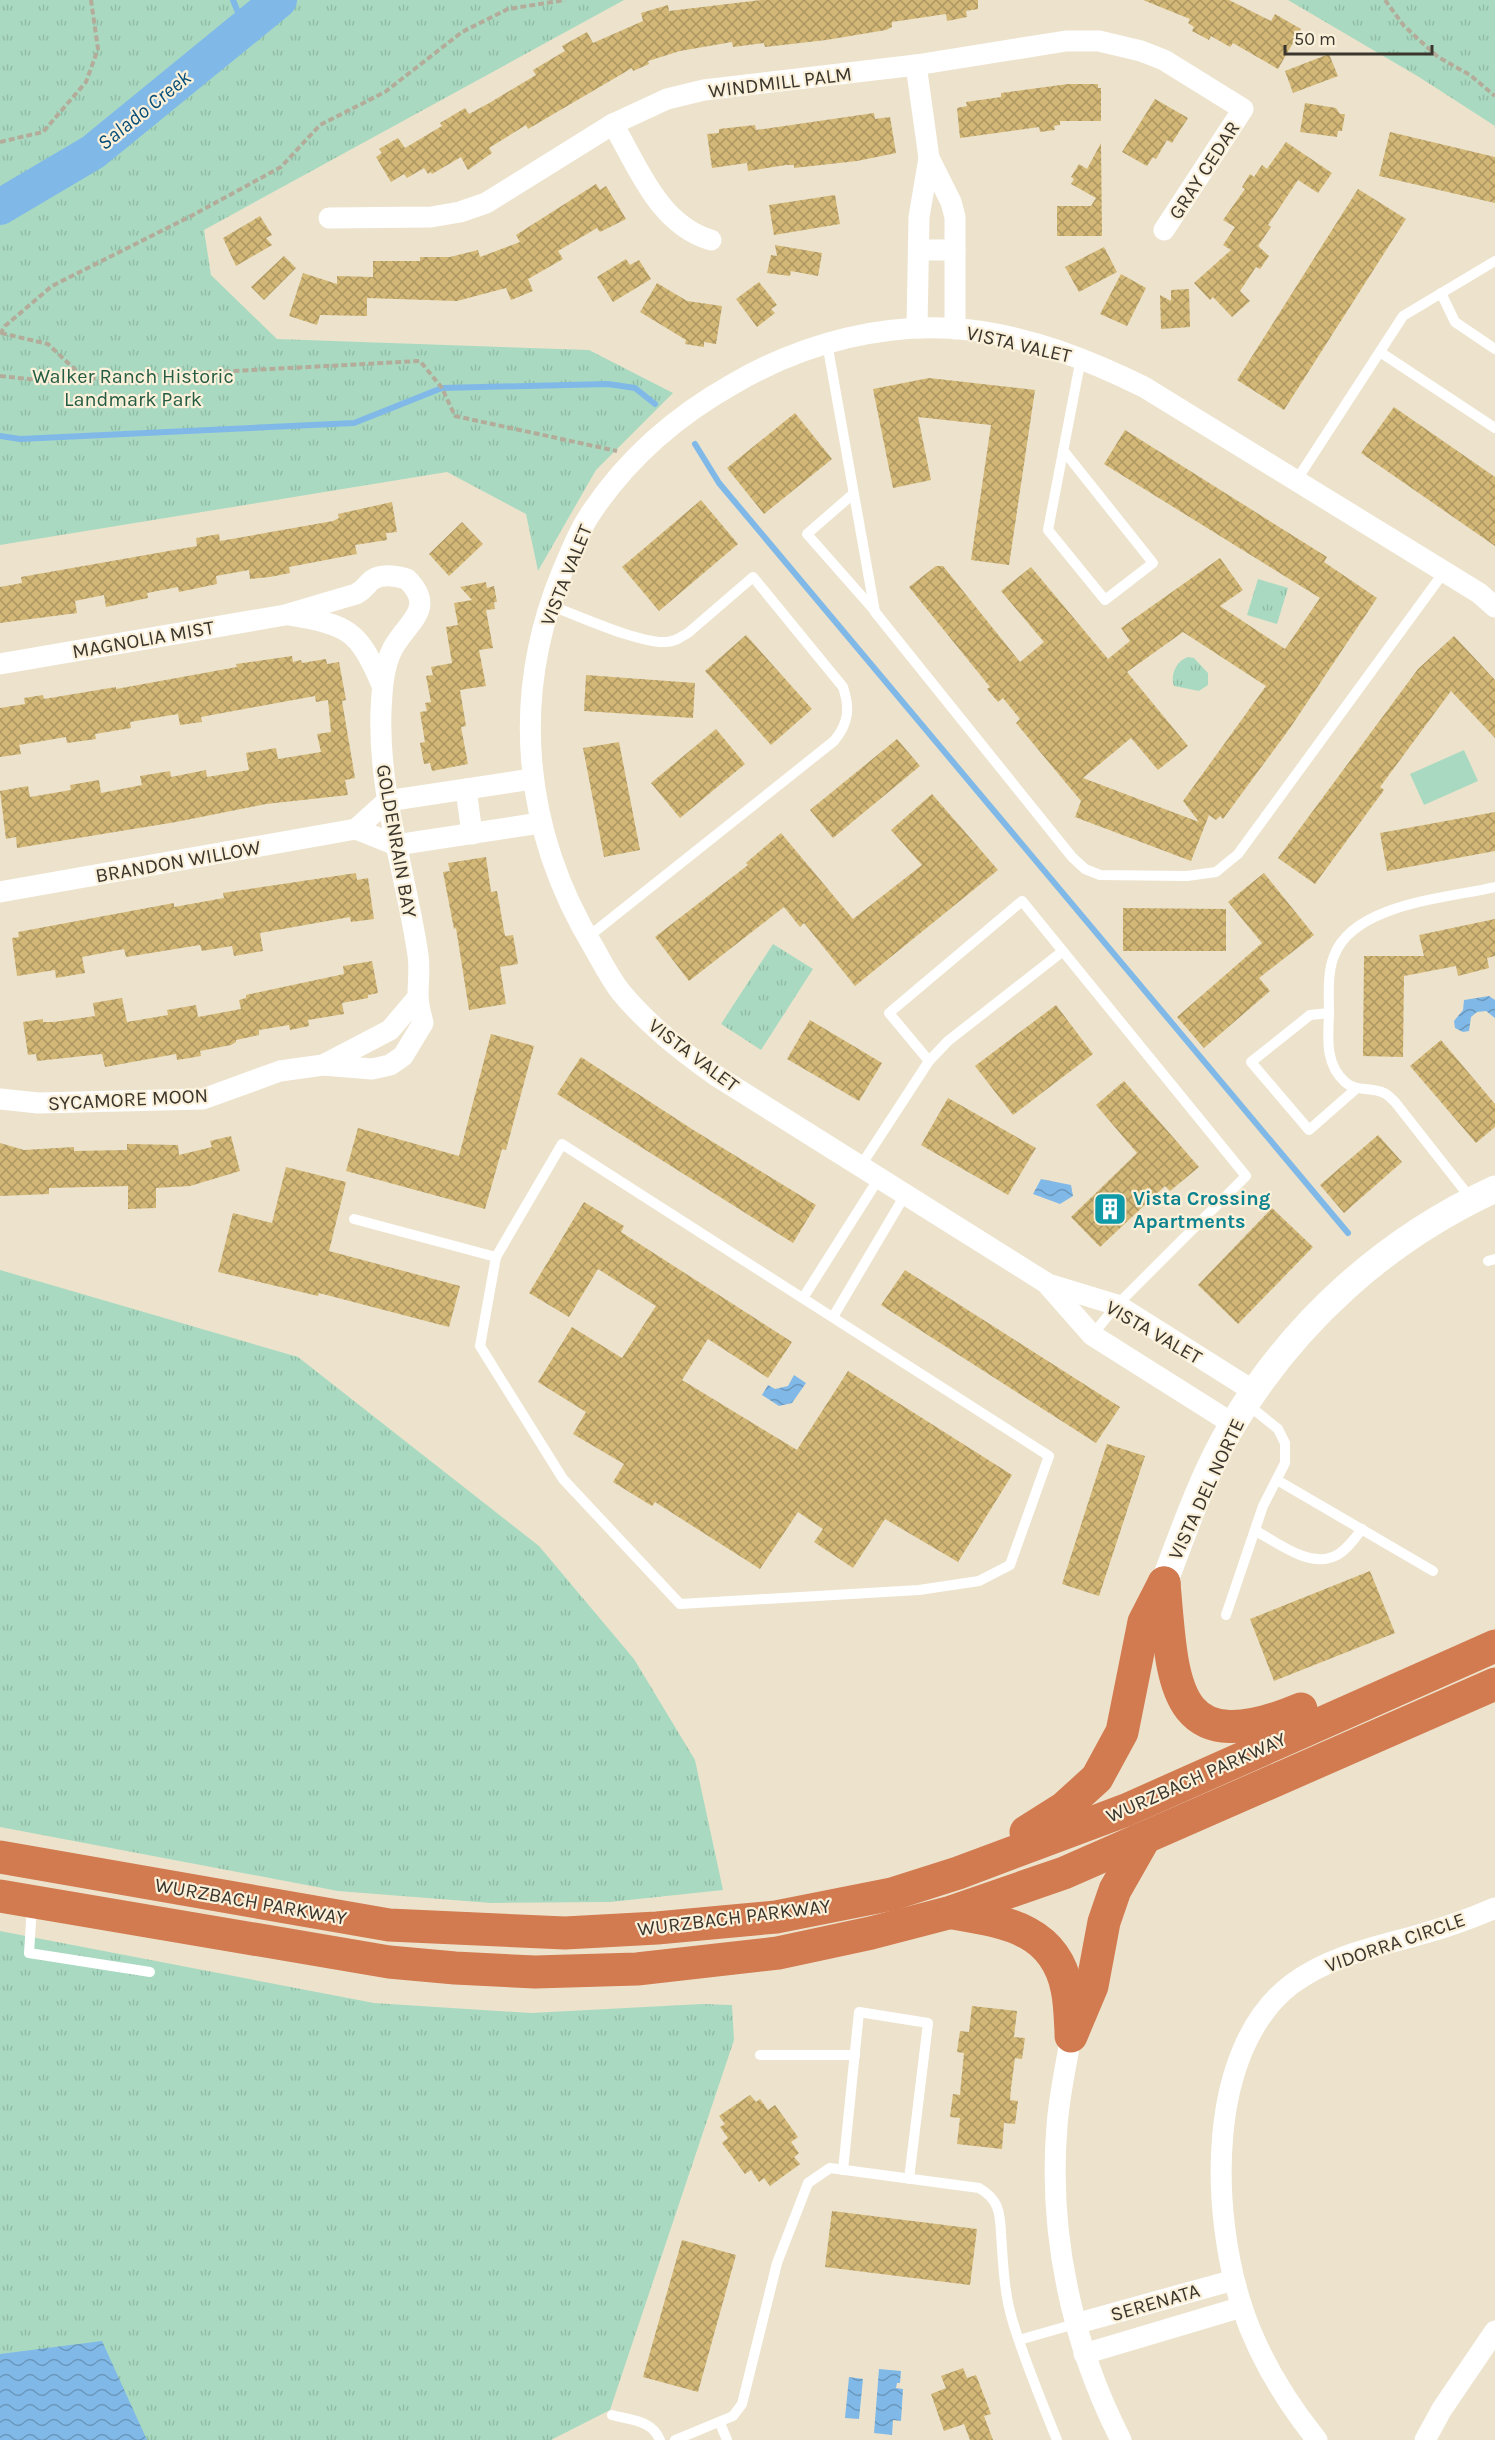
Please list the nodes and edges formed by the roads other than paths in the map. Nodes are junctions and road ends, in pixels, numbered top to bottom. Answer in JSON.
{"nodes":[{"id":1,"x":916,"y":65,"type":"junction"},
{"id":2,"x":1244,"y":109,"type":"joint"},
{"id":3,"x":613,"y":124,"type":"junction"},
{"id":4,"x":929,"y":158,"type":"junction"},
{"id":5,"x":329,"y":218,"type":"dead end"},
{"id":6,"x":1164,"y":230,"type":"dead end"},
{"id":7,"x":711,"y":240,"type":"dead end"},
{"id":8,"x":919,"y":249,"type":"junction"},
{"id":9,"x":955,"y":250,"type":"junction"},
{"id":10,"x":1495,"y":261,"type":"edge"},
{"id":11,"x":1441,"y":293,"type":"junction"},
{"id":12,"x":917,"y":328,"type":"junction"},
{"id":13,"x":955,"y":329,"type":"junction"},
{"id":14,"x":827,"y":343,"type":"junction"},
{"id":15,"x":1495,"y":349,"type":"edge"},
{"id":16,"x":1380,"y":352,"type":"junction"},
{"id":17,"x":1081,"y":358,"type":"junction"},
{"id":18,"x":1495,"y":428,"type":"edge"},
{"id":19,"x":1063,"y":450,"type":"junction"},
{"id":20,"x":1296,"y":481,"type":"junction"},
{"id":21,"x":852,"y":494,"type":"junction"},
{"id":22,"x":1444,"y":572,"type":"junction"},
{"id":23,"x":549,"y":605,"type":"junction"},
{"id":24,"x":1495,"y":607,"type":"edge"},
{"id":25,"x":875,"y":612,"type":"junction"},
{"id":26,"x":285,"y":615,"type":"junction"},
{"id":27,"x":0,"y":664,"type":"edge"},
{"id":28,"x":382,"y":685,"type":"junction"},
{"id":29,"x":532,"y":779,"type":"junction"},
{"id":30,"x":466,"y":789,"type":"junction"},
{"id":31,"x":387,"y":801,"type":"junction"},
{"id":32,"x":540,"y":823,"type":"junction"},
{"id":33,"x":356,"y":829,"type":"junction"},
{"id":34,"x":472,"y":834,"type":"junction"},
{"id":35,"x":396,"y":844,"type":"junction"},
{"id":36,"x":1495,"y":887,"type":"edge"},
{"id":37,"x":0,"y":892,"type":"edge"},
{"id":38,"x":588,"y":937,"type":"junction"},
{"id":39,"x":1063,"y":951,"type":"junction"},
{"id":40,"x":418,"y":997,"type":"junction"},
{"id":41,"x":1329,"y":1013,"type":"junction"},
{"id":42,"x":929,"y":1061,"type":"junction"},
{"id":43,"x":323,"y":1065,"type":"junction"},
{"id":44,"x":1357,"y":1088,"type":"junction"},
{"id":45,"x":0,"y":1099,"type":"edge"},
{"id":46,"x":860,"y":1167,"type":"junction"},
{"id":47,"x":879,"y":1178,"type":"junction"},
{"id":48,"x":905,"y":1195,"type":"junction"},
{"id":49,"x":1483,"y":1195,"type":"edge"},
{"id":50,"x":354,"y":1219,"type":"dead end"},
{"id":51,"x":496,"y":1257,"type":"junction"},
{"id":52,"x":1048,"y":1284,"type":"junction"},
{"id":53,"x":803,"y":1298,"type":"junction"},
{"id":54,"x":1117,"y":1305,"type":"junction"},
{"id":55,"x":833,"y":1317,"type":"junction"},
{"id":56,"x":1092,"y":1335,"type":"junction"},
{"id":57,"x":1245,"y":1407,"type":"junction"},
{"id":58,"x":1277,"y":1480,"type":"junction"},
{"id":59,"x":1362,"y":1529,"type":"junction"},
{"id":60,"x":1256,"y":1531,"type":"junction"},
{"id":61,"x":1433,"y":1572,"type":"dead end"},
{"id":62,"x":1164,"y":1583,"type":"junction"},
{"id":63,"x":1226,"y":1615,"type":"dead end"},
{"id":64,"x":1495,"y":1628,"type":"edge"},
{"id":65,"x":1495,"y":1646,"type":"edge"},
{"id":66,"x":1495,"y":1684,"type":"edge"},
{"id":67,"x":1144,"y":1839,"type":"junction"},
{"id":68,"x":0,"y":1857,"type":"edge"},
{"id":69,"x":958,"y":1873,"type":"junction"},
{"id":70,"x":0,"y":1896,"type":"edge"},
{"id":71,"x":32,"y":1902,"type":"junction"},
{"id":72,"x":1495,"y":1908,"type":"edge"},
{"id":73,"x":948,"y":1912,"type":"junction"},
{"id":74,"x":150,"y":1972,"type":"dead end"},
{"id":75,"x":1071,"y":2036,"type":"junction"},
{"id":76,"x":760,"y":2055,"type":"dead end"},
{"id":77,"x":855,"y":2055,"type":"junction"},
{"id":78,"x":843,"y":2170,"type":"junction"},
{"id":79,"x":909,"y":2179,"type":"junction"},
{"id":80,"x":1234,"y":2280,"type":"junction"},
{"id":81,"x":1159,"y":2300,"type":"junction"},
{"id":82,"x":1242,"y":2307,"type":"junction"},
{"id":83,"x":1075,"y":2324,"type":"junction"},
{"id":84,"x":1168,"y":2329,"type":"junction"},
{"id":85,"x":1495,"y":2331,"type":"edge"},
{"id":86,"x":1019,"y":2340,"type":"junction"},
{"id":87,"x":1084,"y":2354,"type":"junction"},
{"id":88,"x":612,"y":2415,"type":"dead end"},
{"id":89,"x":720,"y":2423,"type":"junction"},
{"id":90,"x":660,"y":2440,"type":"edge"},
{"id":91,"x":675,"y":2440,"type":"edge"},
{"id":92,"x":726,"y":2440,"type":"edge"},
{"id":93,"x":1057,"y":2440,"type":"edge"},
{"id":94,"x":1121,"y":2440,"type":"edge"},
{"id":95,"x":1317,"y":2440,"type":"edge"},
{"id":96,"x":1425,"y":2440,"type":"edge"}],
"edges":[{"from":1,"to":2,"type":"street","name":"WINDMILL PALM"},
{"from":1,"to":3,"type":"street","name":"WINDMILL PALM"},
{"from":1,"to":4,"type":"street"},
{"from":2,"to":6,"type":"street","name":"GRAY CEDAR"},
{"from":3,"to":5,"type":"street","name":"WINDMILL PALM"},
{"from":3,"to":7,"type":"street"},
{"from":4,"to":8,"type":"street"},
{"from":4,"to":9,"type":"street"},
{"from":8,"to":9,"type":"street"},
{"from":8,"to":12,"type":"street"},
{"from":9,"to":13,"type":"street"},
{"from":10,"to":11,"type":"lane"},
{"from":11,"to":15,"type":"lane"},
{"from":11,"to":16,"type":"lane"},
{"from":12,"to":13,"type":"street","name":"VISTA VALET"},
{"from":12,"to":14,"type":"street","name":"VISTA VALET"},
{"from":13,"to":17,"type":"street","name":"VISTA VALET"},
{"from":14,"to":21,"type":"lane"},
{"from":14,"to":23,"type":"street","name":"VISTA VALET"},
{"from":16,"to":18,"type":"lane"},
{"from":16,"to":20,"type":"lane"},
{"from":17,"to":19,"type":"lane"},
{"from":17,"to":20,"type":"street","name":"VISTA VALET"},
{"from":19,"to":19,"type":"lane"},
{"from":20,"to":22,"type":"street","name":"VISTA VALET"},
{"from":21,"to":25,"type":"lane"},
{"from":21,"to":25,"type":"lane"},
{"from":22,"to":24,"type":"street","name":"VISTA VALET"},
{"from":22,"to":25,"type":"lane"},
{"from":23,"to":29,"type":"street","name":"VISTA VALET"},
{"from":23,"to":38,"type":"lane"},
{"from":26,"to":27,"type":"street","name":"MAGNOLIA MIST"},
{"from":26,"to":28,"type":"street","name":"MAGNOLIA MIST"},
{"from":26,"to":28,"type":"street","name":"MAGNOLIA MIST"},
{"from":28,"to":31,"type":"street","name":"GOLDENRAIN BAY"},
{"from":29,"to":30,"type":"street"},
{"from":29,"to":32,"type":"street","name":"VISTA VALET"},
{"from":30,"to":31,"type":"street"},
{"from":30,"to":34,"type":"street"},
{"from":31,"to":33,"type":"street"},
{"from":31,"to":35,"type":"street","name":"GOLDENRAIN BAY"},
{"from":32,"to":34,"type":"street"},
{"from":32,"to":38,"type":"street","name":"VISTA VALET"},
{"from":33,"to":35,"type":"street"},
{"from":33,"to":37,"type":"street","name":"BRANDON WILLOW"},
{"from":34,"to":35,"type":"street"},
{"from":35,"to":40,"type":"street","name":"GOLDENRAIN BAY"},
{"from":36,"to":41,"type":"lane"},
{"from":38,"to":46,"type":"street","name":"VISTA VALET"},
{"from":39,"to":42,"type":"lane"},
{"from":39,"to":42,"type":"lane"},
{"from":39,"to":54,"type":"lane"},
{"from":40,"to":43,"type":"street","name":"SYCAMORE MOON"},
{"from":40,"to":43,"type":"street","name":"SYCAMORE MOON"},
{"from":41,"to":44,"type":"lane"},
{"from":41,"to":44,"type":"lane"},
{"from":42,"to":46,"type":"lane"},
{"from":43,"to":45,"type":"street","name":"SYCAMORE MOON"},
{"from":44,"to":49,"type":"lane"},
{"from":46,"to":47,"type":"street","name":"VISTA VALET"},
{"from":47,"to":48,"type":"street","name":"VISTA VALET"},
{"from":47,"to":53,"type":"lane"},
{"from":48,"to":52,"type":"street","name":"VISTA VALET"},
{"from":48,"to":55,"type":"lane"},
{"from":49,"to":57,"type":"street","name":"VISTA DEL NORTE"},
{"from":50,"to":51,"type":"lane"},
{"from":51,"to":53,"type":"lane"},
{"from":51,"to":55,"type":"lane"},
{"from":52,"to":54,"type":"street","name":"VISTA VALET"},
{"from":52,"to":56,"type":"street","name":"VISTA VALET"},
{"from":53,"to":55,"type":"lane"},
{"from":54,"to":56,"type":"lane"},
{"from":54,"to":57,"type":"street","name":"VISTA VALET"},
{"from":56,"to":57,"type":"street","name":"VISTA VALET"},
{"from":57,"to":58,"type":"lane"},
{"from":57,"to":62,"type":"street","name":"VISTA DEL NORTE"},
{"from":58,"to":59,"type":"lane"},
{"from":58,"to":60,"type":"lane"},
{"from":59,"to":60,"type":"lane"},
{"from":59,"to":61,"type":"lane"},
{"from":60,"to":63,"type":"lane"},
{"from":62,"to":64,"type":"highway"},
{"from":62,"to":69,"type":"highway"},
{"from":65,"to":69,"type":"highway","name":"WURZBACH PARKWAY"},
{"from":66,"to":67,"type":"highway","name":"WURZBACH PARKWAY"},
{"from":67,"to":73,"type":"highway","name":"WURZBACH PARKWAY"},
{"from":67,"to":75,"type":"highway"},
{"from":68,"to":69,"type":"highway","name":"WURZBACH PARKWAY"},
{"from":70,"to":71,"type":"highway","name":"WURZBACH PARKWAY"},
{"from":71,"to":73,"type":"highway","name":"WURZBACH PARKWAY"},
{"from":71,"to":74,"type":"lane"},
{"from":72,"to":80,"type":"street","name":"VIDORRA CIRCLE"},
{"from":73,"to":75,"type":"highway"},
{"from":75,"to":83,"type":"street"},
{"from":76,"to":77,"type":"lane"},
{"from":77,"to":78,"type":"lane"},
{"from":77,"to":79,"type":"lane"},
{"from":78,"to":79,"type":"lane"},
{"from":78,"to":89,"type":"lane"},
{"from":79,"to":86,"type":"lane"},
{"from":80,"to":81,"type":"street","name":"SERENATA"},
{"from":80,"to":82,"type":"street","name":"VIDORRA CIRCLE"},
{"from":81,"to":83,"type":"street","name":"SERENATA"},
{"from":81,"to":84,"type":"street"},
{"from":82,"to":84,"type":"street","name":"SERENATA"},
{"from":82,"to":95,"type":"street","name":"VIDORRA CIRCLE"},
{"from":83,"to":86,"type":"lane"},
{"from":83,"to":87,"type":"street"},
{"from":84,"to":87,"type":"street","name":"SERENATA"},
{"from":85,"to":96,"type":"street"},
{"from":86,"to":93,"type":"lane"},
{"from":87,"to":94,"type":"street"},
{"from":88,"to":90,"type":"lane"},
{"from":89,"to":91,"type":"lane"},
{"from":89,"to":92,"type":"lane"}]}
